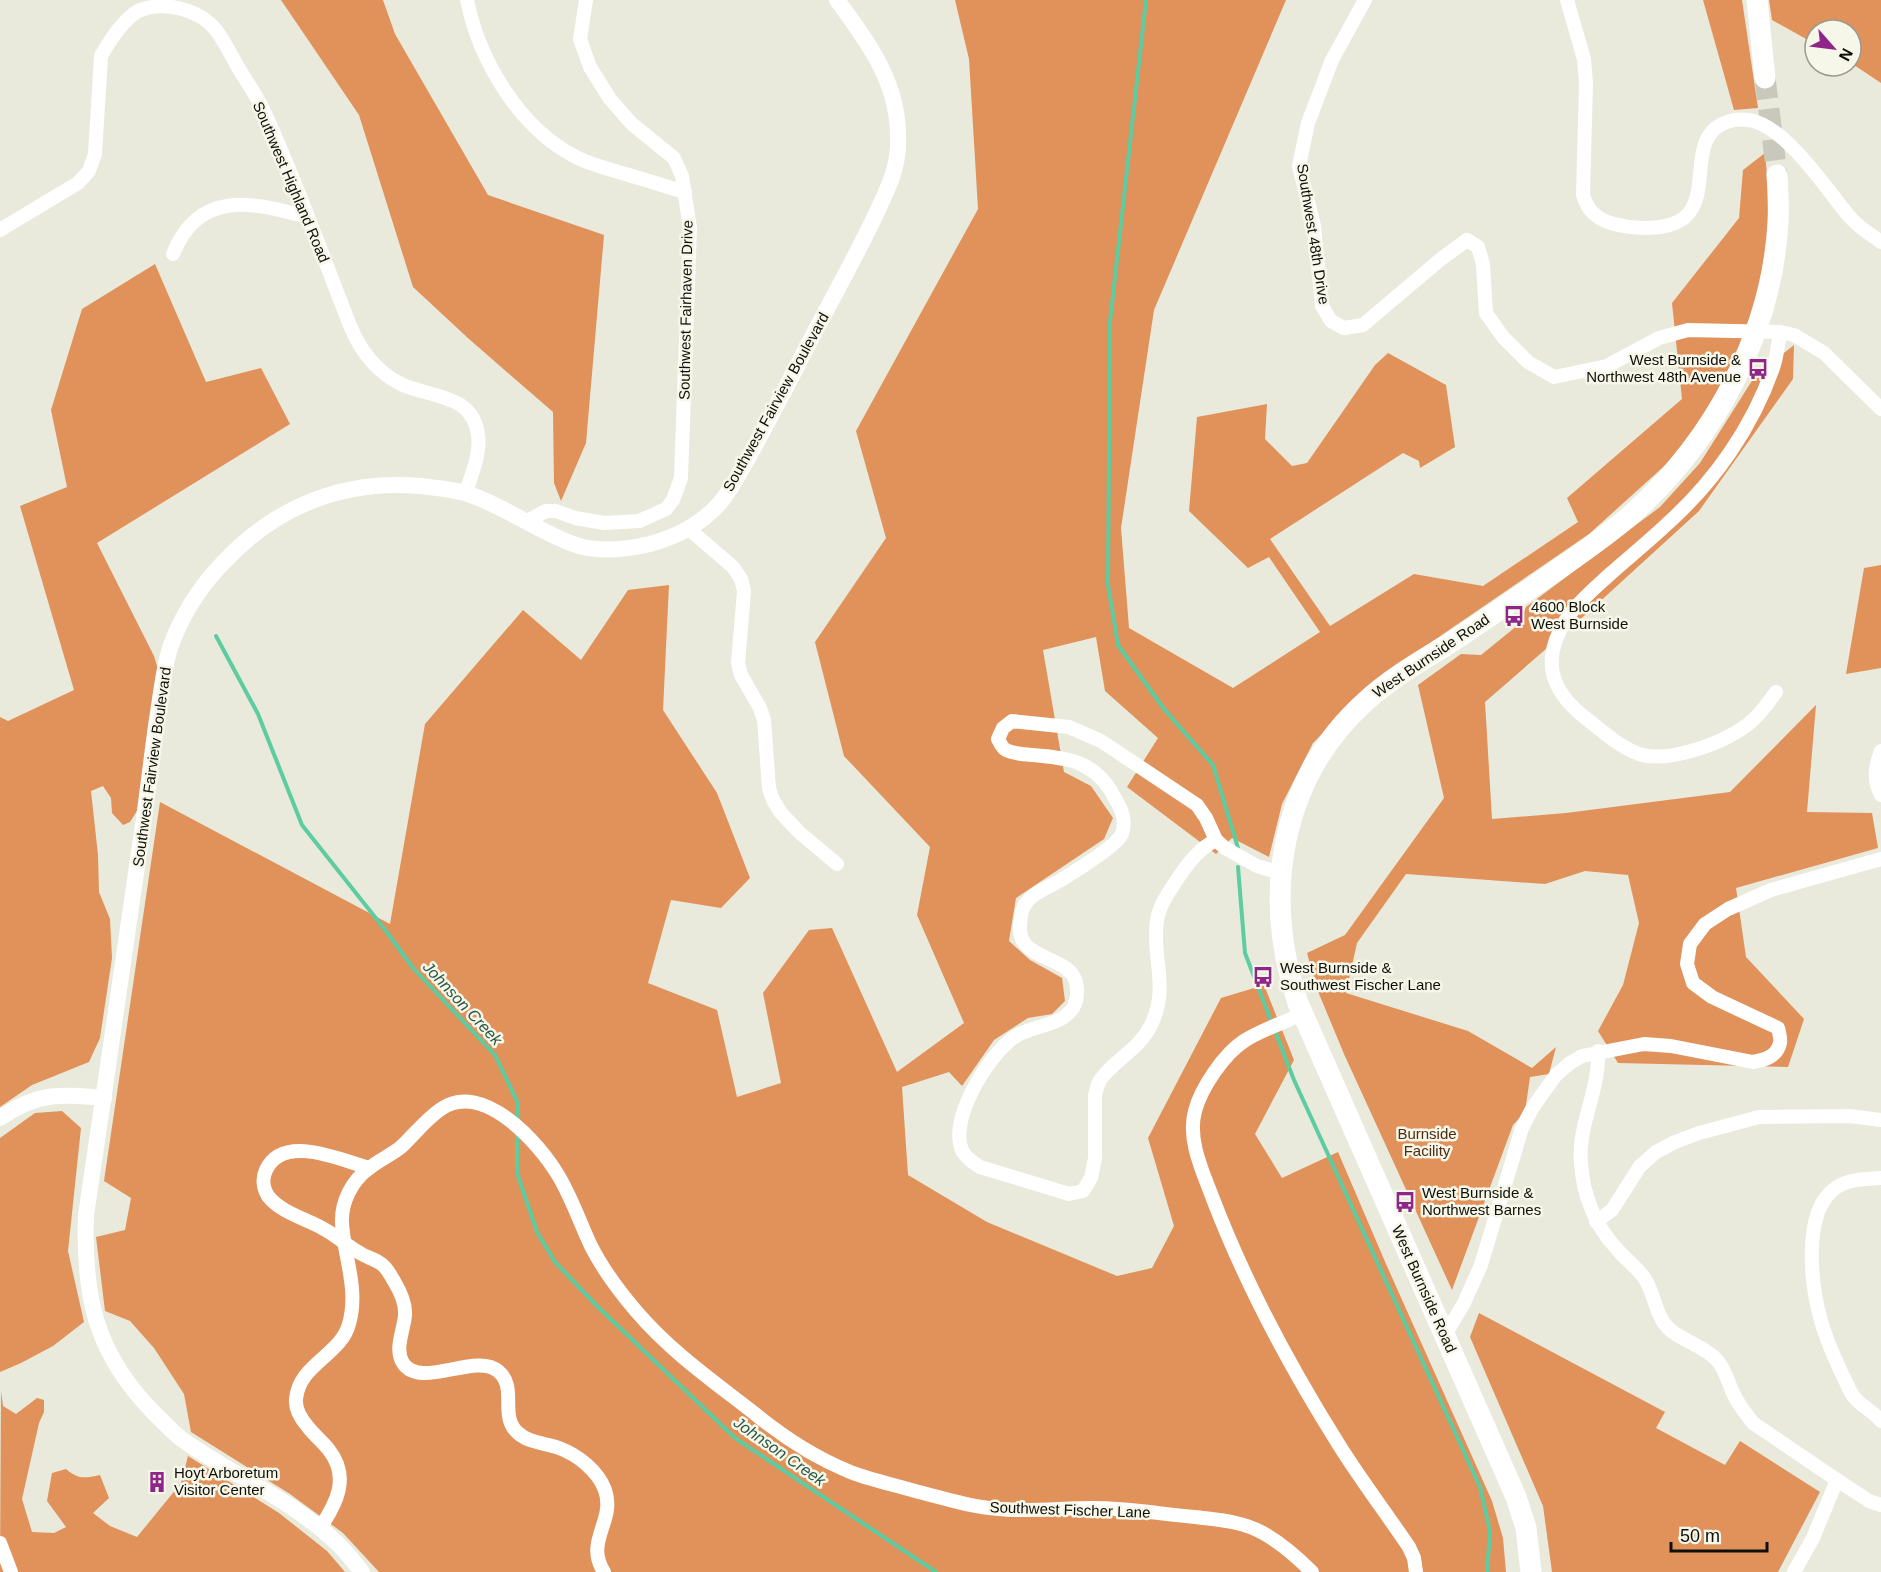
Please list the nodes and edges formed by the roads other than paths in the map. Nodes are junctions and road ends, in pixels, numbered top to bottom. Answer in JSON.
{"nodes":[{"id":1,"x":467,"y":0,"type":"edge"},
{"id":2,"x":586,"y":0,"type":"edge"},
{"id":3,"x":837,"y":0,"type":"edge"},
{"id":4,"x":1365,"y":0,"type":"edge"},
{"id":5,"x":1567,"y":0,"type":"edge"},
{"id":6,"x":1757,"y":0,"type":"edge"},
{"id":7,"x":1765,"y":78,"type":"tunnel mouth"},
{"id":8,"x":1777,"y":175,"type":"tunnel mouth"},
{"id":9,"x":685,"y":192,"type":"junction"},
{"id":10,"x":307,"y":217,"type":"junction"},
{"id":11,"x":0,"y":230,"type":"edge"},
{"id":12,"x":1881,"y":242,"type":"edge"},
{"id":13,"x":173,"y":254,"type":"dead end"},
{"id":14,"x":1756,"y":332,"type":"junction"},
{"id":15,"x":1780,"y":332,"type":"junction"},
{"id":16,"x":1881,"y":409,"type":"edge"},
{"id":17,"x":466,"y":494,"type":"junction"},
{"id":18,"x":527,"y":521,"type":"junction"},
{"id":19,"x":689,"y":529,"type":"junction"},
{"id":20,"x":1776,"y":692,"type":"dead end"},
{"id":21,"x":1881,"y":751,"type":"edge"},
{"id":22,"x":1881,"y":795,"type":"edge"},
{"id":23,"x":1216,"y":840,"type":"junction"},
{"id":24,"x":1881,"y":859,"type":"edge"},
{"id":25,"x":837,"y":864,"type":"dead end"},
{"id":26,"x":1281,"y":873,"type":"junction"},
{"id":27,"x":1302,"y":1014,"type":"junction"},
{"id":28,"x":1598,"y":1051,"type":"junction"},
{"id":29,"x":104,"y":1098,"type":"junction"},
{"id":30,"x":0,"y":1118,"type":"edge"},
{"id":31,"x":1881,"y":1120,"type":"edge"},
{"id":32,"x":369,"y":1168,"type":"junction"},
{"id":33,"x":1881,"y":1178,"type":"edge"},
{"id":34,"x":1596,"y":1222,"type":"junction"},
{"id":35,"x":346,"y":1244,"type":"junction"},
{"id":36,"x":1445,"y":1335,"type":"junction"},
{"id":37,"x":1881,"y":1418,"type":"edge"},
{"id":38,"x":1837,"y":1480,"type":"junction"},
{"id":39,"x":1881,"y":1505,"type":"edge"},
{"id":40,"x":320,"y":1528,"type":"junction"},
{"id":41,"x":0,"y":1543,"type":"edge"},
{"id":42,"x":11,"y":1572,"type":"edge"},
{"id":43,"x":362,"y":1572,"type":"edge"},
{"id":44,"x":604,"y":1572,"type":"edge"},
{"id":45,"x":1312,"y":1572,"type":"edge"},
{"id":46,"x":1416,"y":1572,"type":"edge"},
{"id":47,"x":1531,"y":1572,"type":"edge"},
{"id":48,"x":1794,"y":1572,"type":"edge"}],
"edges":[{"from":1,"to":9,"type":"street"},
{"from":2,"to":9,"type":"street","name":"Southwest Fairhaven Drive"},
{"from":3,"to":19,"type":"street","name":"Southwest Fairview Boulevard"},
{"from":4,"to":14,"type":"street","name":"Southwest 48th Drive"},
{"from":5,"to":12,"type":"street"},
{"from":6,"to":7,"type":"main road"},
{"from":8,"to":14,"type":"main road","name":"West Burnside Road"},
{"from":9,"to":18,"type":"street","name":"Southwest Fairhaven Drive"},
{"from":10,"to":11,"type":"street","name":"Southwest Highland Road"},
{"from":10,"to":13,"type":"street"},
{"from":10,"to":17,"type":"street","name":"Southwest Highland Road"},
{"from":14,"to":15,"type":"street"},
{"from":14,"to":26,"type":"main road","name":"West Burnside Road"},
{"from":15,"to":16,"type":"street"},
{"from":15,"to":20,"type":"street"},
{"from":17,"to":18,"type":"street","name":"Southwest Fairview Boulevard"},
{"from":17,"to":29,"type":"street","name":"Southwest Fairview Boulevard"},
{"from":18,"to":19,"type":"street","name":"Southwest Fairview Boulevard"},
{"from":19,"to":25,"type":"street"},
{"from":21,"to":22,"type":"street"},
{"from":23,"to":23,"type":"street"},
{"from":23,"to":26,"type":"street"},
{"from":24,"to":28,"type":"street"},
{"from":26,"to":27,"type":"main road","name":"West Burnside Road"},
{"from":27,"to":36,"type":"main road","name":"West Burnside Road"},
{"from":27,"to":46,"type":"street"},
{"from":28,"to":34,"type":"street"},
{"from":28,"to":36,"type":"street"},
{"from":29,"to":30,"type":"street"},
{"from":29,"to":40,"type":"street","name":"Southwest Fairview Boulevard"},
{"from":31,"to":34,"type":"street"},
{"from":32,"to":35,"type":"street","name":"Southwest Fischer Lane"},
{"from":32,"to":35,"type":"street"},
{"from":32,"to":45,"type":"street","name":"Southwest Fischer Lane"},
{"from":33,"to":37,"type":"street"},
{"from":34,"to":38,"type":"street"},
{"from":35,"to":40,"type":"street","name":"Southwest Fischer Lane"},
{"from":35,"to":44,"type":"street"},
{"from":36,"to":47,"type":"main road","name":"West Burnside Road"},
{"from":38,"to":39,"type":"street"},
{"from":38,"to":48,"type":"street"},
{"from":40,"to":43,"type":"street","name":"Southwest Fairview Boulevard"},
{"from":41,"to":42,"type":"street"}]}
